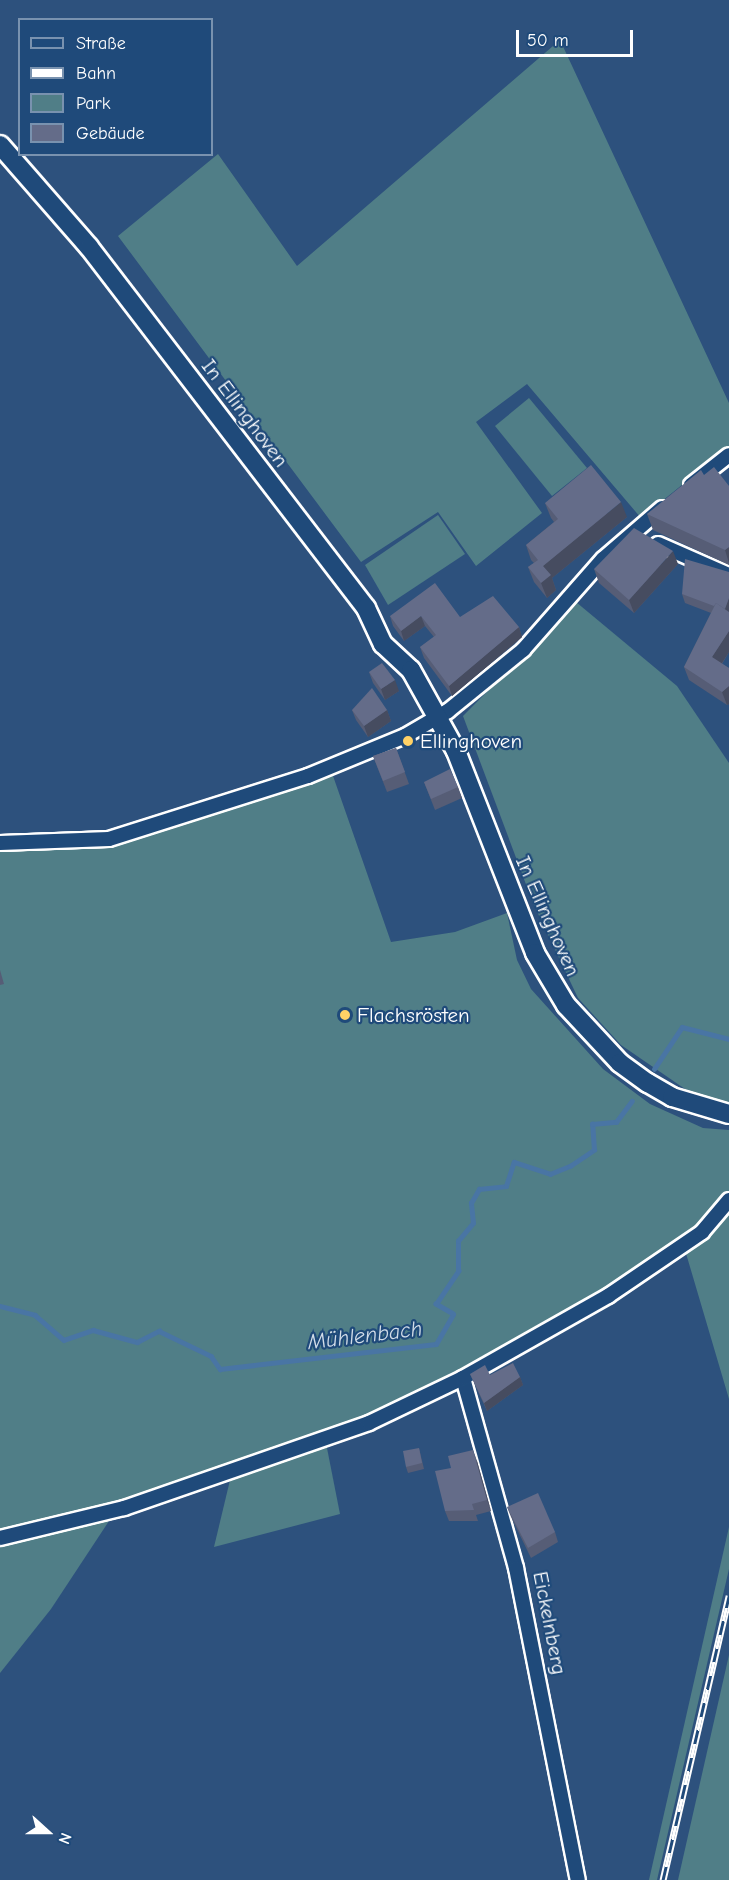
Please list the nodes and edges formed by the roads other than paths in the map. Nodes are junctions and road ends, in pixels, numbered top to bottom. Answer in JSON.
{"nodes":[{"id":1,"x":0,"y":145,"type":"edge"},
{"id":2,"x":728,"y":457,"type":"edge"},
{"id":3,"x":637,"y":529,"type":"junction"},
{"id":4,"x":729,"y":575,"type":"edge"},
{"id":5,"x":439,"y":717,"type":"junction"},
{"id":6,"x":0,"y":843,"type":"edge"},
{"id":7,"x":729,"y":1114,"type":"edge"},
{"id":8,"x":729,"y":1200,"type":"edge"},
{"id":9,"x":464,"y":1378,"type":"junction"},
{"id":10,"x":0,"y":1538,"type":"edge"},
{"id":11,"x":578,"y":1880,"type":"edge"}],
"edges":[{"from":1,"to":5,"type":"street","name":"In Ellinghoven"},
{"from":2,"to":3,"type":"street"},
{"from":3,"to":4,"type":"street"},
{"from":3,"to":5,"type":"street"},
{"from":5,"to":6,"type":"street"},
{"from":5,"to":7,"type":"street","name":"In Ellinghoven"},
{"from":8,"to":9,"type":"street"},
{"from":9,"to":10,"type":"street"},
{"from":9,"to":11,"type":"street","name":"Eickelnberg"}]}
